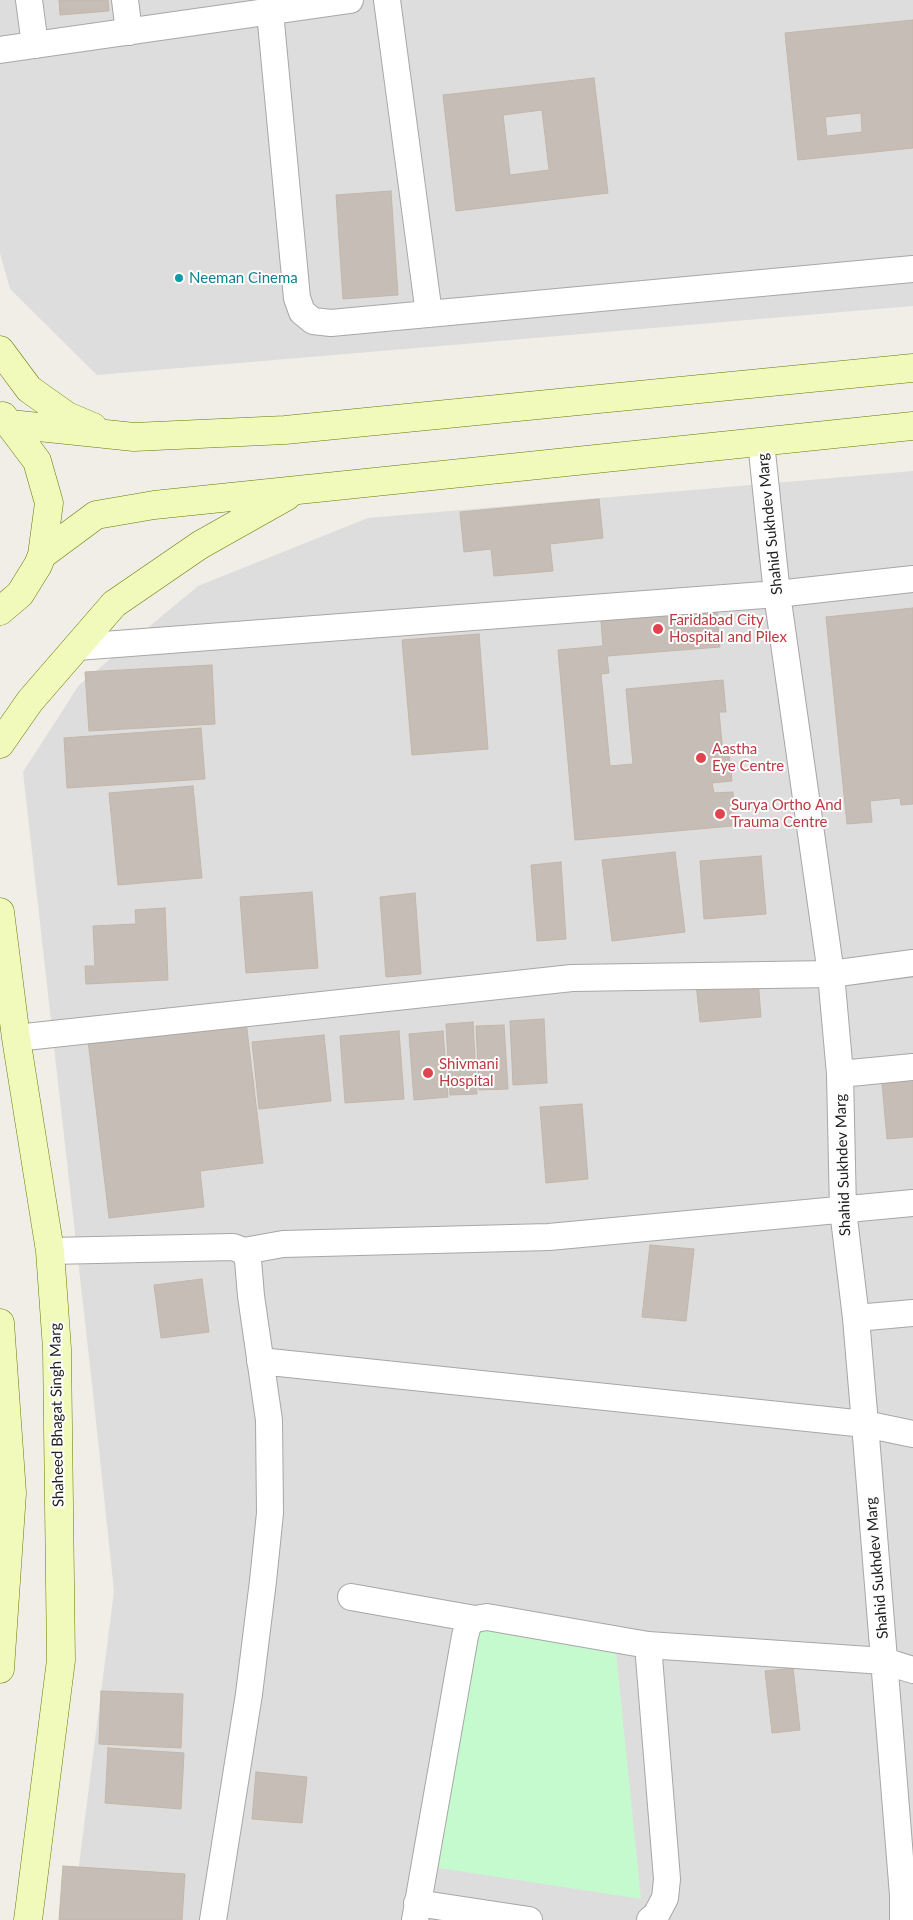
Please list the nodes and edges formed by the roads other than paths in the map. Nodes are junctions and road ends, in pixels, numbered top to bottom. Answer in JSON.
{"nodes":[{"id":1,"x":29,"y":0,"type":"edge"},
{"id":2,"x":125,"y":0,"type":"edge"},
{"id":3,"x":350,"y":0,"type":"edge"},
{"id":4,"x":387,"y":0,"type":"edge"},
{"id":5,"x":270,"y":12,"type":"junction"},
{"id":6,"x":129,"y":32,"type":"junction"},
{"id":7,"x":35,"y":45,"type":"junction"},
{"id":8,"x":0,"y":50,"type":"edge"},
{"id":9,"x":913,"y":269,"type":"edge"},
{"id":10,"x":429,"y":314,"type":"junction"},
{"id":11,"x":0,"y":350,"type":"edge"},
{"id":12,"x":913,"y":368,"type":"edge"},
{"id":13,"x":5,"y":419,"type":"edge"},
{"id":14,"x":913,"y":426,"type":"edge"},
{"id":15,"x":110,"y":435,"type":"junction"},
{"id":16,"x":761,"y":442,"type":"junction"},
{"id":17,"x":297,"y":490,"type":"junction"},
{"id":18,"x":42,"y":555,"type":"junction"},
{"id":19,"x":913,"y":579,"type":"edge"},
{"id":20,"x":777,"y":594,"type":"junction"},
{"id":21,"x":0,"y":611,"type":"edge"},
{"id":22,"x":77,"y":647,"type":"junction"},
{"id":23,"x":0,"y":744,"type":"edge"},
{"id":24,"x":0,"y":912,"type":"edge"},
{"id":25,"x":913,"y":963,"type":"edge"},
{"id":26,"x":831,"y":974,"type":"junction"},
{"id":27,"x":16,"y":1038,"type":"junction"},
{"id":28,"x":913,"y":1067,"type":"edge"},
{"id":29,"x":840,"y":1074,"type":"junction"},
{"id":30,"x":913,"y":1203,"type":"edge"},
{"id":31,"x":843,"y":1210,"type":"junction"},
{"id":32,"x":50,"y":1251,"type":"junction"},
{"id":33,"x":244,"y":1251,"type":"junction"},
{"id":34,"x":913,"y":1313,"type":"edge"},
{"id":35,"x":856,"y":1318,"type":"junction"},
{"id":36,"x":0,"y":1323,"type":"edge"},
{"id":37,"x":260,"y":1361,"type":"junction"},
{"id":38,"x":865,"y":1424,"type":"junction"},
{"id":39,"x":913,"y":1434,"type":"edge"},
{"id":40,"x":351,"y":1597,"type":"dead end"},
{"id":41,"x":475,"y":1619,"type":"junction"},
{"id":42,"x":648,"y":1646,"type":"junction"},
{"id":43,"x":884,"y":1661,"type":"junction"},
{"id":44,"x":0,"y":1669,"type":"edge"},
{"id":45,"x":913,"y":1670,"type":"edge"},
{"id":46,"x":416,"y":1911,"type":"edge"},
{"id":47,"x":28,"y":1920,"type":"edge"},
{"id":48,"x":212,"y":1920,"type":"edge"},
{"id":49,"x":529,"y":1920,"type":"edge"},
{"id":50,"x":650,"y":1920,"type":"edge"},
{"id":51,"x":903,"y":1920,"type":"edge"}],
"edges":[{"from":1,"to":7,"type":"street"},
{"from":2,"to":6,"type":"street"},
{"from":3,"to":5,"type":"street"},
{"from":4,"to":10,"type":"street"},
{"from":5,"to":6,"type":"street"},
{"from":5,"to":10,"type":"street"},
{"from":6,"to":7,"type":"street"},
{"from":7,"to":8,"type":"street"},
{"from":9,"to":10,"type":"street"},
{"from":11,"to":15,"type":"street"},
{"from":12,"to":15,"type":"street"},
{"from":13,"to":15,"type":"street"},
{"from":13,"to":18,"type":"street"},
{"from":14,"to":16,"type":"street"},
{"from":16,"to":17,"type":"street"},
{"from":16,"to":20,"type":"street","name":"Shahid Sukhdev Marg"},
{"from":17,"to":18,"type":"street"},
{"from":17,"to":22,"type":"street"},
{"from":18,"to":21,"type":"street"},
{"from":19,"to":20,"type":"street"},
{"from":20,"to":22,"type":"street"},
{"from":20,"to":26,"type":"street","name":"Shahid Sukhdev Marg"},
{"from":22,"to":23,"type":"street"},
{"from":24,"to":27,"type":"street","name":"Shaheed Bhagat Singh Marg"},
{"from":25,"to":26,"type":"street"},
{"from":26,"to":27,"type":"street"},
{"from":26,"to":29,"type":"street","name":"Shahid Sukhdev Marg"},
{"from":27,"to":32,"type":"street","name":"Shaheed Bhagat Singh Marg"},
{"from":28,"to":29,"type":"street"},
{"from":29,"to":31,"type":"street","name":"Shahid Sukhdev Marg"},
{"from":30,"to":31,"type":"street"},
{"from":31,"to":33,"type":"street"},
{"from":31,"to":35,"type":"street","name":"Shahid Sukhdev Marg"},
{"from":32,"to":33,"type":"street"},
{"from":32,"to":47,"type":"street","name":"Shaheed Bhagat Singh Marg"},
{"from":33,"to":37,"type":"street"},
{"from":34,"to":35,"type":"street"},
{"from":35,"to":38,"type":"street","name":"Shahid Sukhdev Marg"},
{"from":36,"to":44,"type":"street"},
{"from":37,"to":38,"type":"street"},
{"from":37,"to":48,"type":"street"},
{"from":38,"to":39,"type":"street"},
{"from":38,"to":43,"type":"street","name":"Shahid Sukhdev Marg"},
{"from":40,"to":41,"type":"street"},
{"from":41,"to":42,"type":"street"},
{"from":41,"to":46,"type":"street"},
{"from":42,"to":43,"type":"street"},
{"from":42,"to":50,"type":"street"},
{"from":43,"to":45,"type":"street"},
{"from":43,"to":51,"type":"street","name":"Shahid Sukhdev Marg"},
{"from":46,"to":49,"type":"street"}]}
